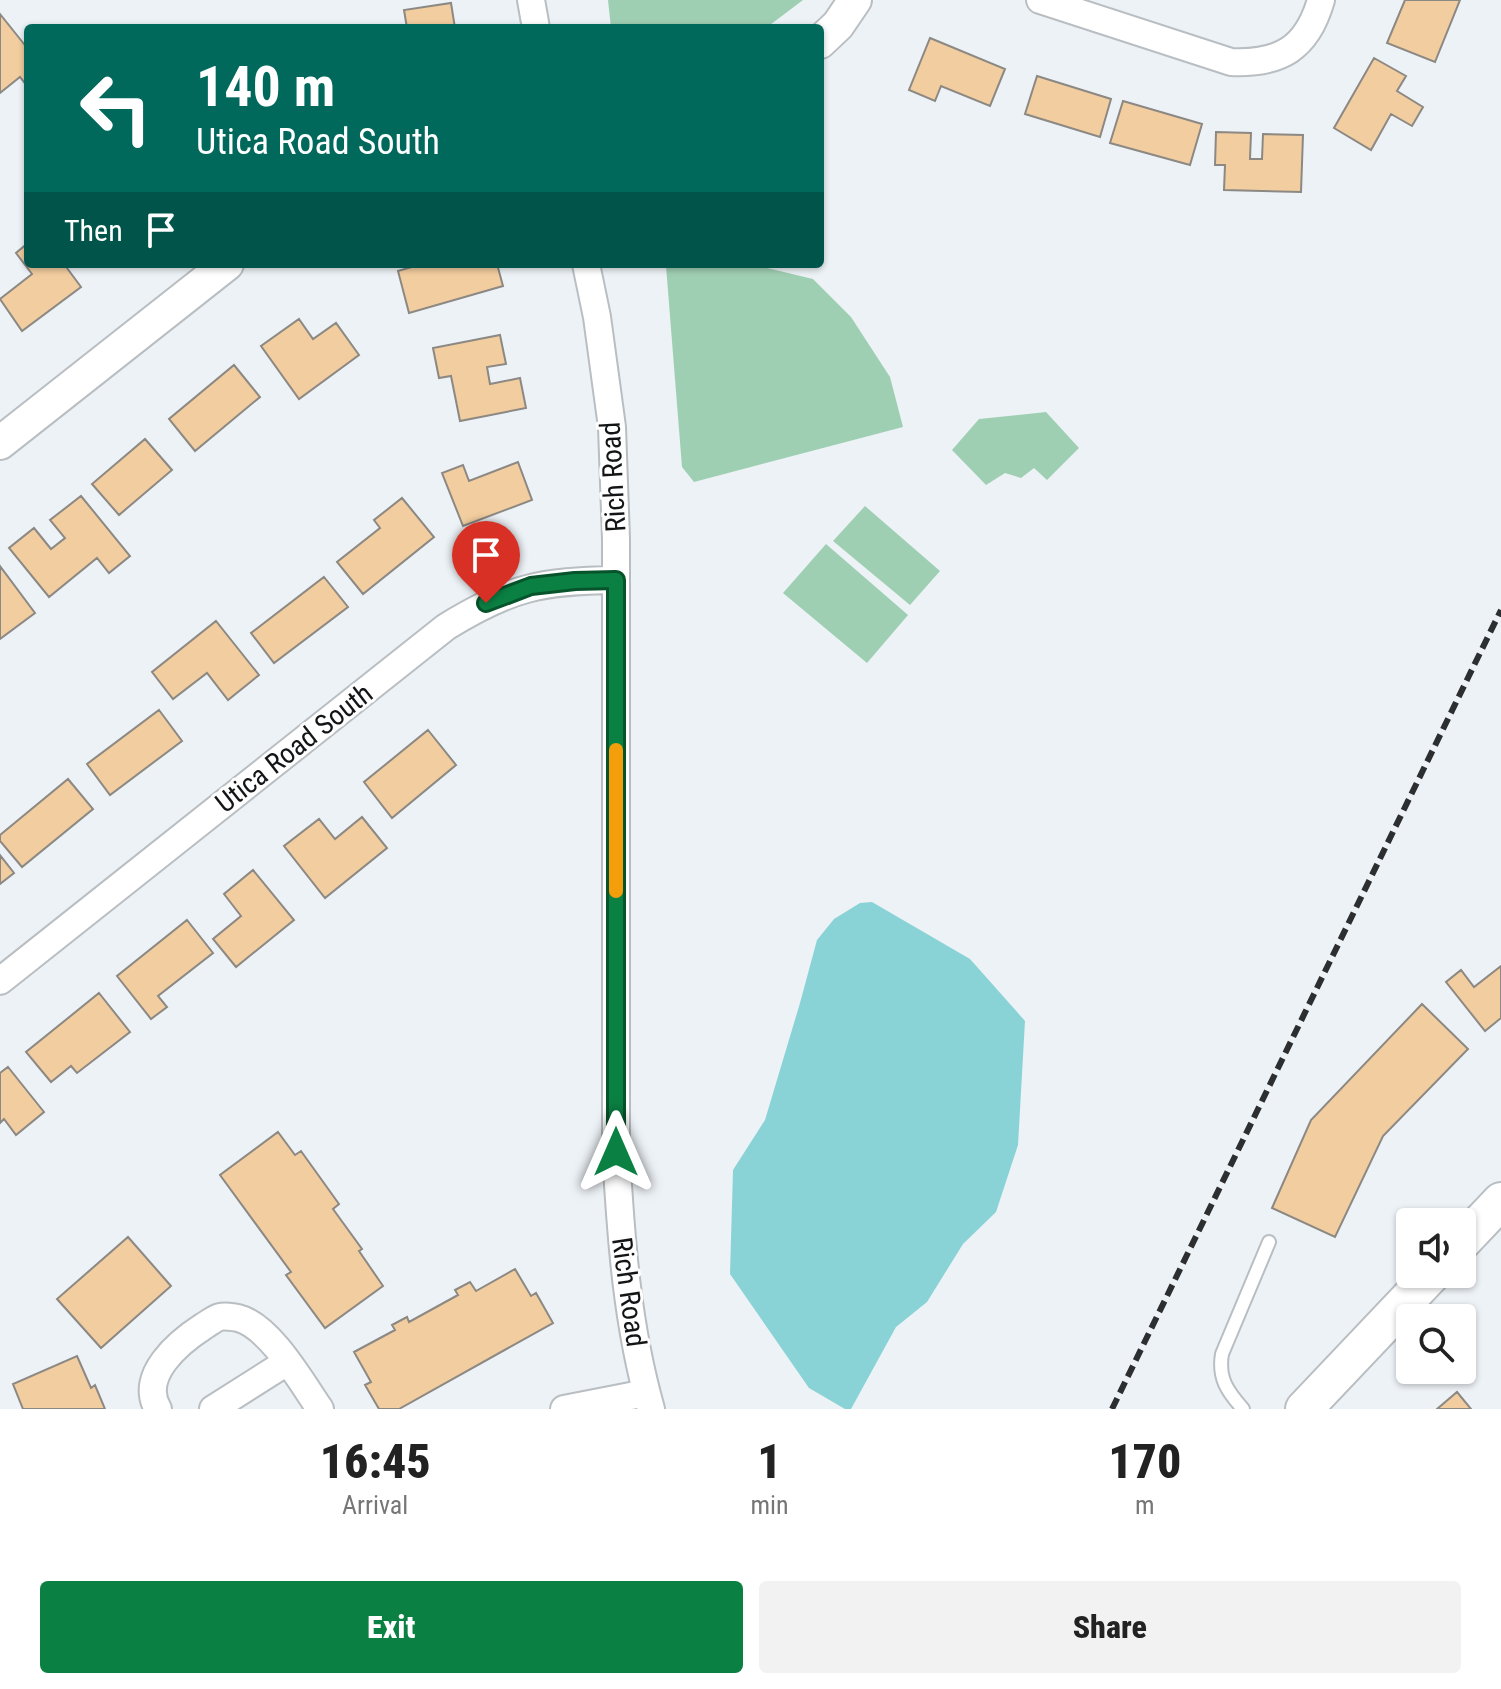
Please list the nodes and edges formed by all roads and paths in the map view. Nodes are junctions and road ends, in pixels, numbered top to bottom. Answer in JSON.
{"nodes":[{"id":1,"x":531,"y":0,"type":"edge"},
{"id":2,"x":855,"y":0,"type":"edge"},
{"id":3,"x":1040,"y":0,"type":"edge"},
{"id":4,"x":1321,"y":0,"type":"edge"},
{"id":5,"x":535,"y":24,"type":"edge"},
{"id":6,"x":824,"y":38,"type":"edge"},
{"id":7,"x":222,"y":268,"type":"edge"},
{"id":8,"x":587,"y":268,"type":"edge"},
{"id":9,"x":0,"y":443,"type":"edge"},
{"id":10,"x":616,"y":580,"type":"junction"},
{"id":11,"x":0,"y":981,"type":"edge"},
{"id":12,"x":1501,"y":1201,"type":"edge"},
{"id":13,"x":1476,"y":1227,"type":"edge"},
{"id":14,"x":1269,"y":1242,"type":"dead end"},
{"id":15,"x":1419,"y":1288,"type":"edge"},
{"id":16,"x":287,"y":1362,"type":"junction"},
{"id":17,"x":648,"y":1401,"type":"edge"},
{"id":18,"x":158,"y":1409,"type":"edge"},
{"id":19,"x":213,"y":1409,"type":"edge"},
{"id":20,"x":320,"y":1409,"type":"edge"},
{"id":21,"x":564,"y":1409,"type":"edge"},
{"id":22,"x":1243,"y":1409,"type":"edge"},
{"id":23,"x":1304,"y":1409,"type":"edge"}],
"edges":[{"from":1,"to":5,"type":"street"},
{"from":2,"to":6,"type":"street"},
{"from":3,"to":4,"type":"street"},
{"from":7,"to":9,"type":"street"},
{"from":8,"to":10,"type":"street","name":"Rich Road"},
{"from":10,"to":11,"type":"street","name":"Utica Road South"},
{"from":10,"to":17,"type":"street","name":"Rich Road"},
{"from":12,"to":13,"type":"main road"},
{"from":14,"to":22,"type":"lane"},
{"from":15,"to":23,"type":"main road"},
{"from":16,"to":18,"type":"street"},
{"from":16,"to":19,"type":"street"},
{"from":16,"to":20,"type":"street"},
{"from":17,"to":21,"type":"street"}]}
